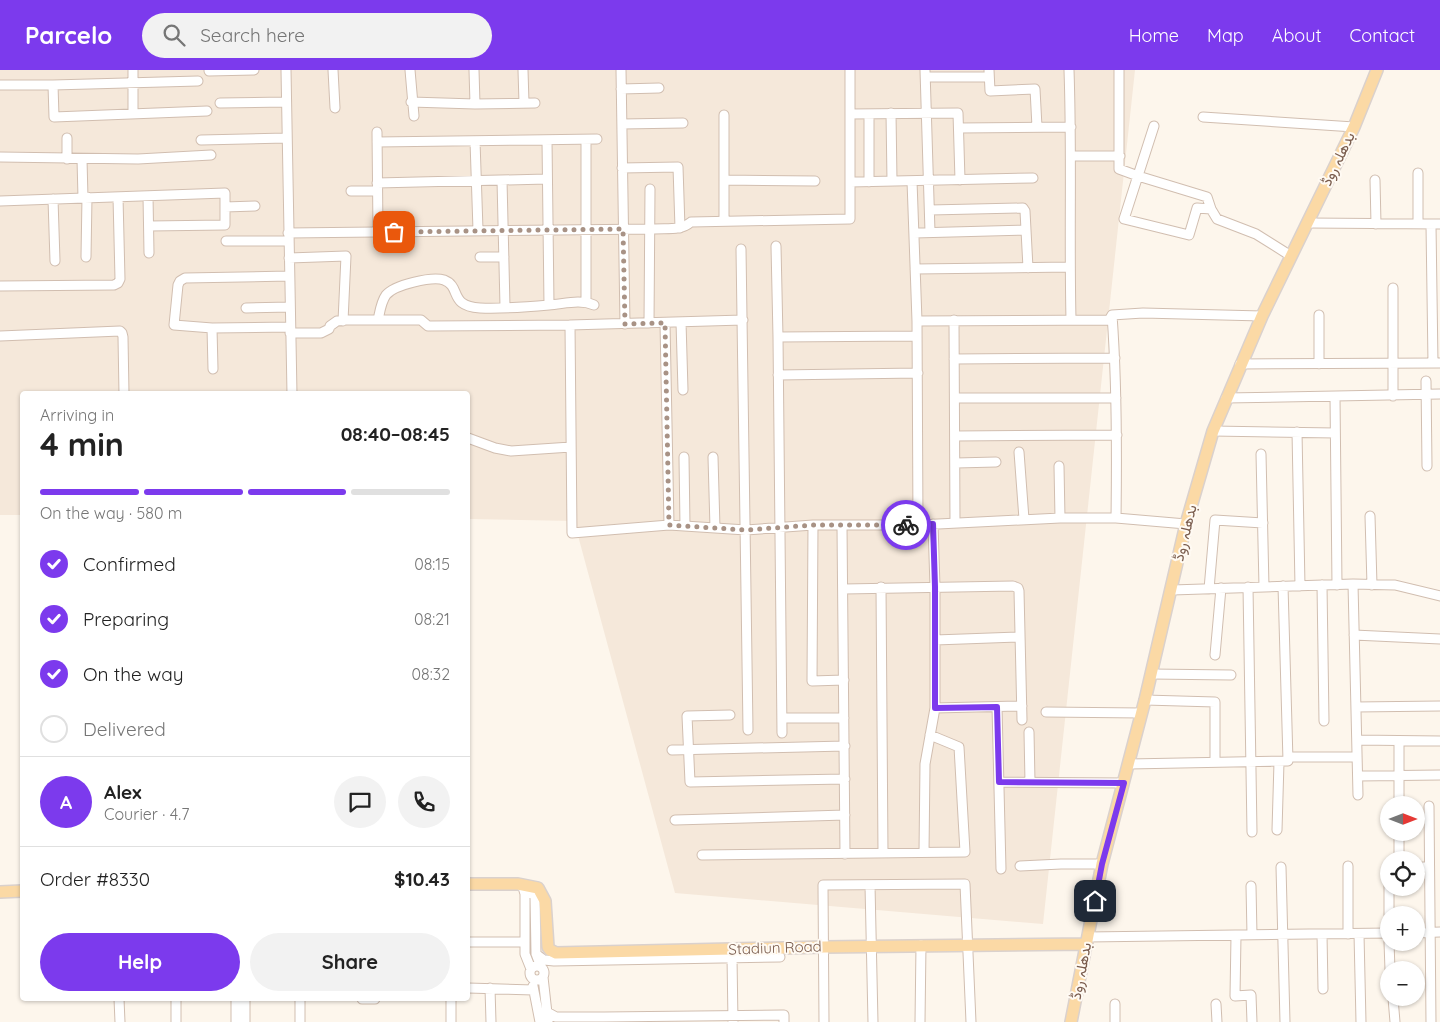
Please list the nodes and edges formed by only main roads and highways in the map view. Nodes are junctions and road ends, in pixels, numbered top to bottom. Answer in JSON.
{"nodes":[{"id":1,"x":1377,"y":70,"type":"edge"},
{"id":2,"x":470,"y":884,"type":"edge"},
{"id":3,"x":0,"y":892,"type":"edge"},
{"id":4,"x":20,"y":892,"type":"edge"},
{"id":5,"x":1087,"y":941,"type":"junction"},
{"id":6,"x":1071,"y":1022,"type":"edge"}],
"edges":[{"from":1,"to":5,"type":"main road","name":"بدھلہ روڈ"},
{"from":2,"to":5,"type":"main road","name":"Stadiun Road"},
{"from":3,"to":4,"type":"main road"},
{"from":5,"to":6,"type":"main road","name":"بدھلہ روڈ"}]}
